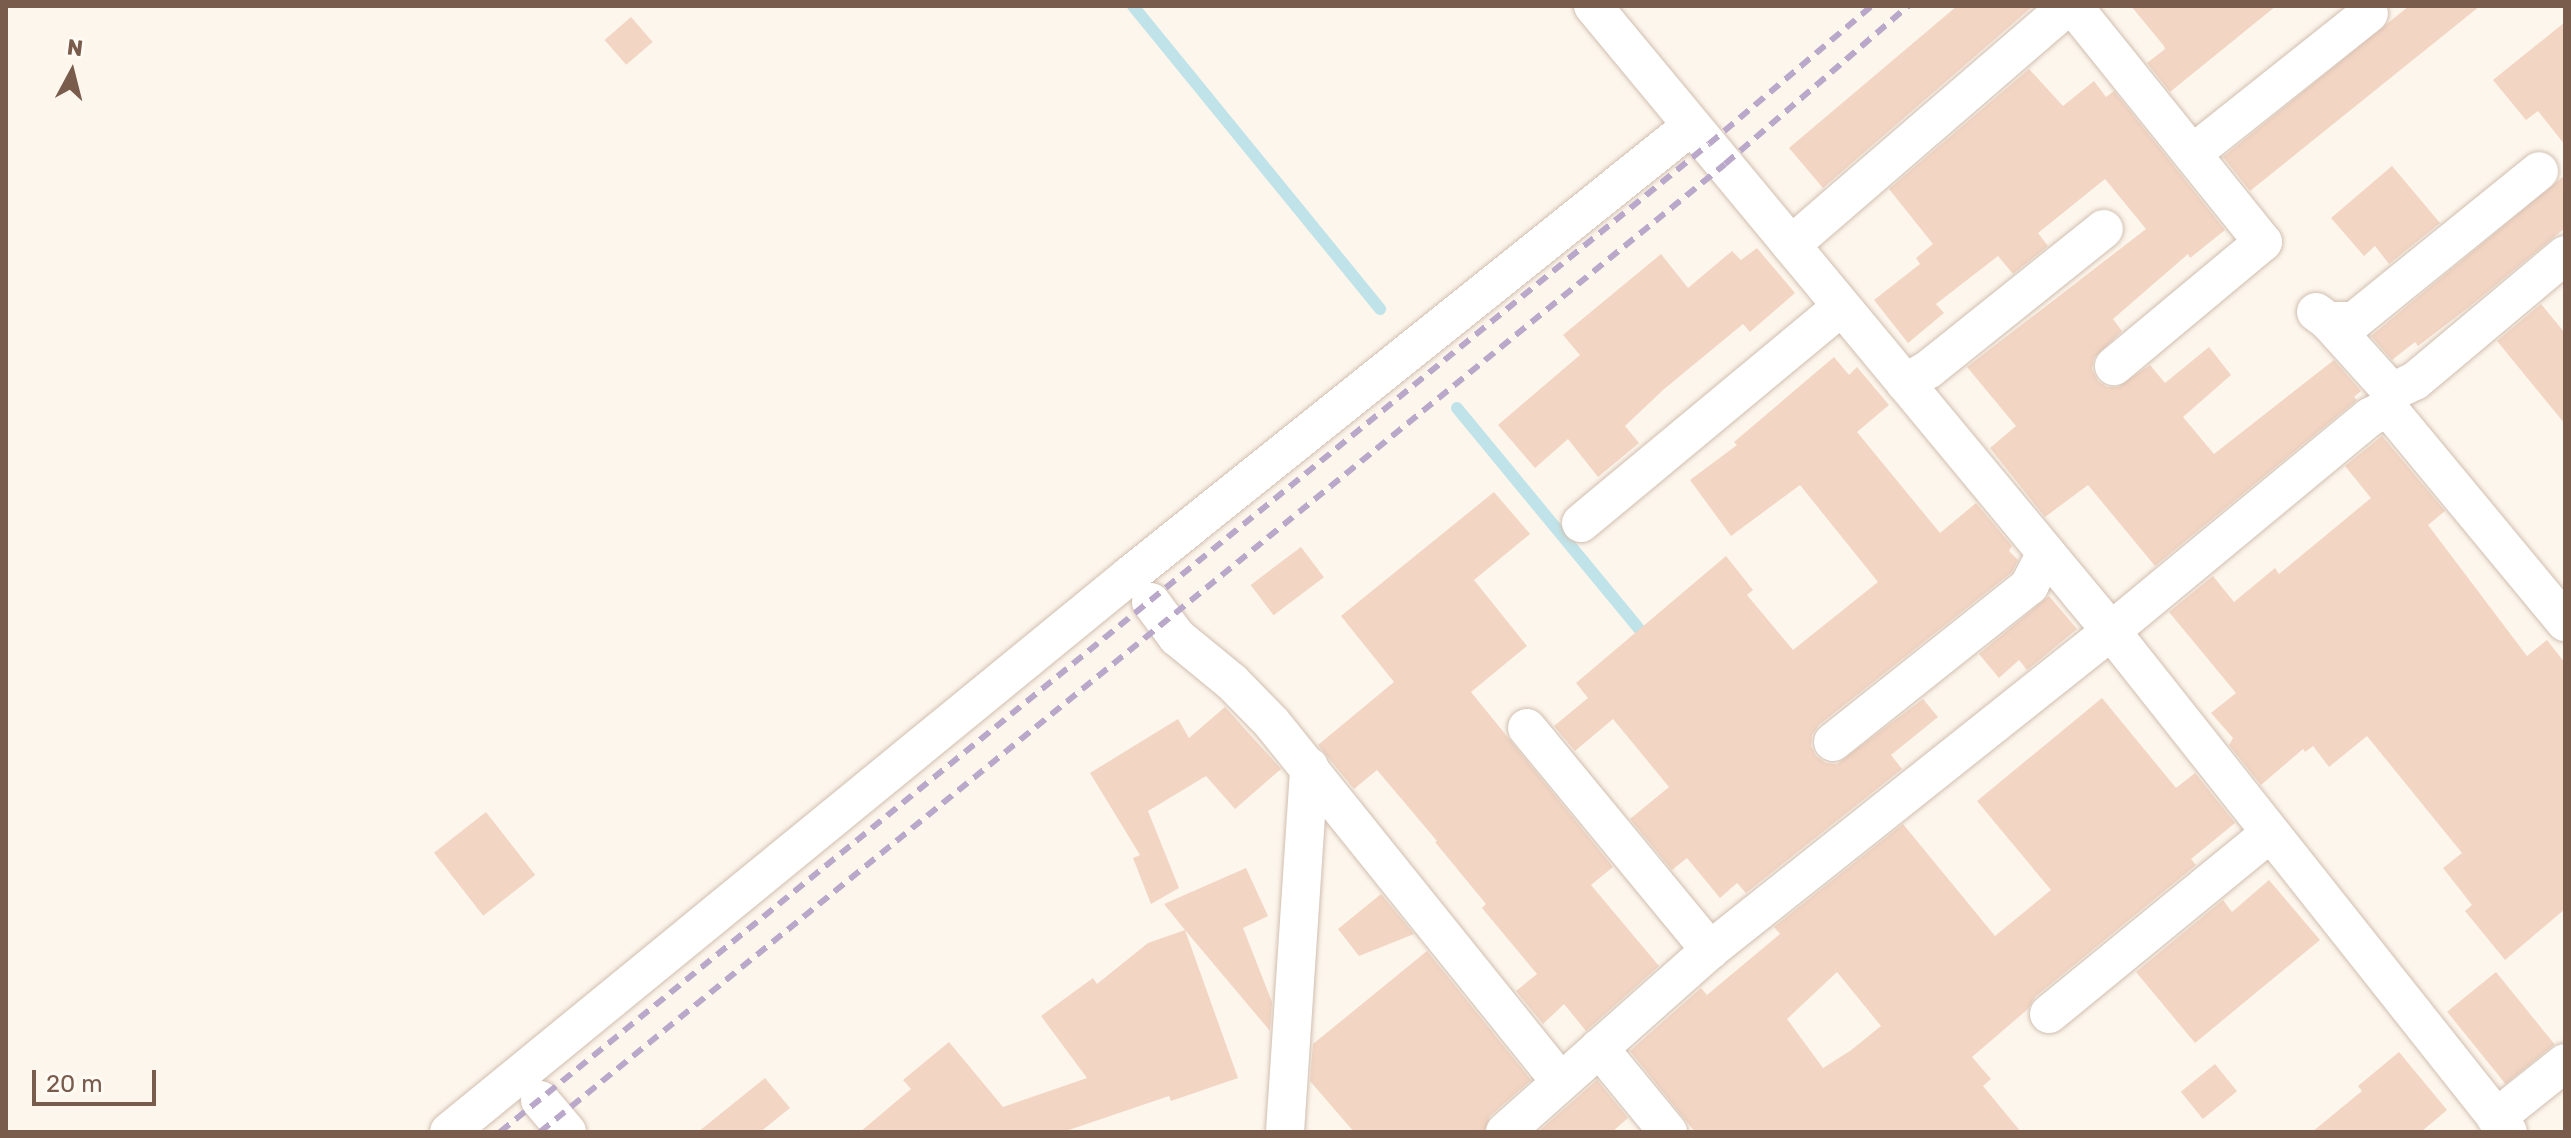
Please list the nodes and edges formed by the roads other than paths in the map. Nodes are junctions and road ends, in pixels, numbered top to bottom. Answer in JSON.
{"nodes":[{"id":1,"x":1593,"y":6,"type":"edge"},
{"id":2,"x":2071,"y":6,"type":"edge"},
{"id":3,"x":2369,"y":13,"type":"dead end"},
{"id":4,"x":1690,"y":127,"type":"junction"},
{"id":5,"x":2192,"y":154,"type":"junction"},
{"id":6,"x":2539,"y":171,"type":"dead end"},
{"id":7,"x":2104,"y":229,"type":"dead end"},
{"id":8,"x":1791,"y":245,"type":"junction"},
{"id":9,"x":2565,"y":255,"type":"edge"},
{"id":10,"x":1841,"y":307,"type":"junction"},
{"id":11,"x":2114,"y":366,"type":"dead end"},
{"id":12,"x":1905,"y":383,"type":"junction"},
{"id":13,"x":2390,"y":400,"type":"junction"},
{"id":14,"x":1581,"y":523,"type":"dead end"},
{"id":15,"x":2046,"y":553,"type":"junction"},
{"id":16,"x":1151,"y":602,"type":"dead end"},
{"id":17,"x":2565,"y":622,"type":"edge"},
{"id":18,"x":2111,"y":631,"type":"junction"},
{"id":19,"x":1527,"y":728,"type":"dead end"},
{"id":20,"x":1833,"y":742,"type":"dead end"},
{"id":21,"x":1309,"y":767,"type":"junction"},
{"id":22,"x":2270,"y":833,"type":"junction"},
{"id":23,"x":1710,"y":950,"type":"junction"},
{"id":24,"x":2049,"y":1014,"type":"dead end"},
{"id":25,"x":1599,"y":1048,"type":"junction"},
{"id":26,"x":2565,"y":1063,"type":"edge"},
{"id":27,"x":1560,"y":1081,"type":"junction"},
{"id":28,"x":540,"y":1100,"type":"dead end"},
{"id":29,"x":2502,"y":1125,"type":"edge"},
{"id":30,"x":449,"y":1132,"type":"edge"},
{"id":31,"x":567,"y":1132,"type":"edge"},
{"id":32,"x":1285,"y":1132,"type":"edge"},
{"id":33,"x":1505,"y":1132,"type":"edge"},
{"id":34,"x":1668,"y":1132,"type":"edge"}],
"edges":[{"from":1,"to":4,"type":"street"},
{"from":2,"to":5,"type":"street"},
{"from":2,"to":8,"type":"street"},
{"from":3,"to":5,"type":"street"},
{"from":4,"to":8,"type":"street"},
{"from":4,"to":30,"type":"street"},
{"from":5,"to":11,"type":"street"},
{"from":6,"to":13,"type":"street"},
{"from":7,"to":12,"type":"street"},
{"from":8,"to":10,"type":"street"},
{"from":9,"to":13,"type":"street"},
{"from":10,"to":12,"type":"street"},
{"from":10,"to":14,"type":"street"},
{"from":12,"to":15,"type":"street"},
{"from":13,"to":17,"type":"street"},
{"from":13,"to":18,"type":"street"},
{"from":15,"to":18,"type":"street"},
{"from":15,"to":20,"type":"street"},
{"from":16,"to":21,"type":"street"},
{"from":18,"to":22,"type":"street"},
{"from":18,"to":23,"type":"street"},
{"from":19,"to":23,"type":"street"},
{"from":21,"to":27,"type":"street"},
{"from":21,"to":32,"type":"street"},
{"from":22,"to":24,"type":"street"},
{"from":22,"to":29,"type":"street"},
{"from":23,"to":25,"type":"street"},
{"from":25,"to":27,"type":"street"},
{"from":25,"to":34,"type":"street"},
{"from":26,"to":29,"type":"street"},
{"from":27,"to":33,"type":"street"},
{"from":28,"to":31,"type":"street"}]}
